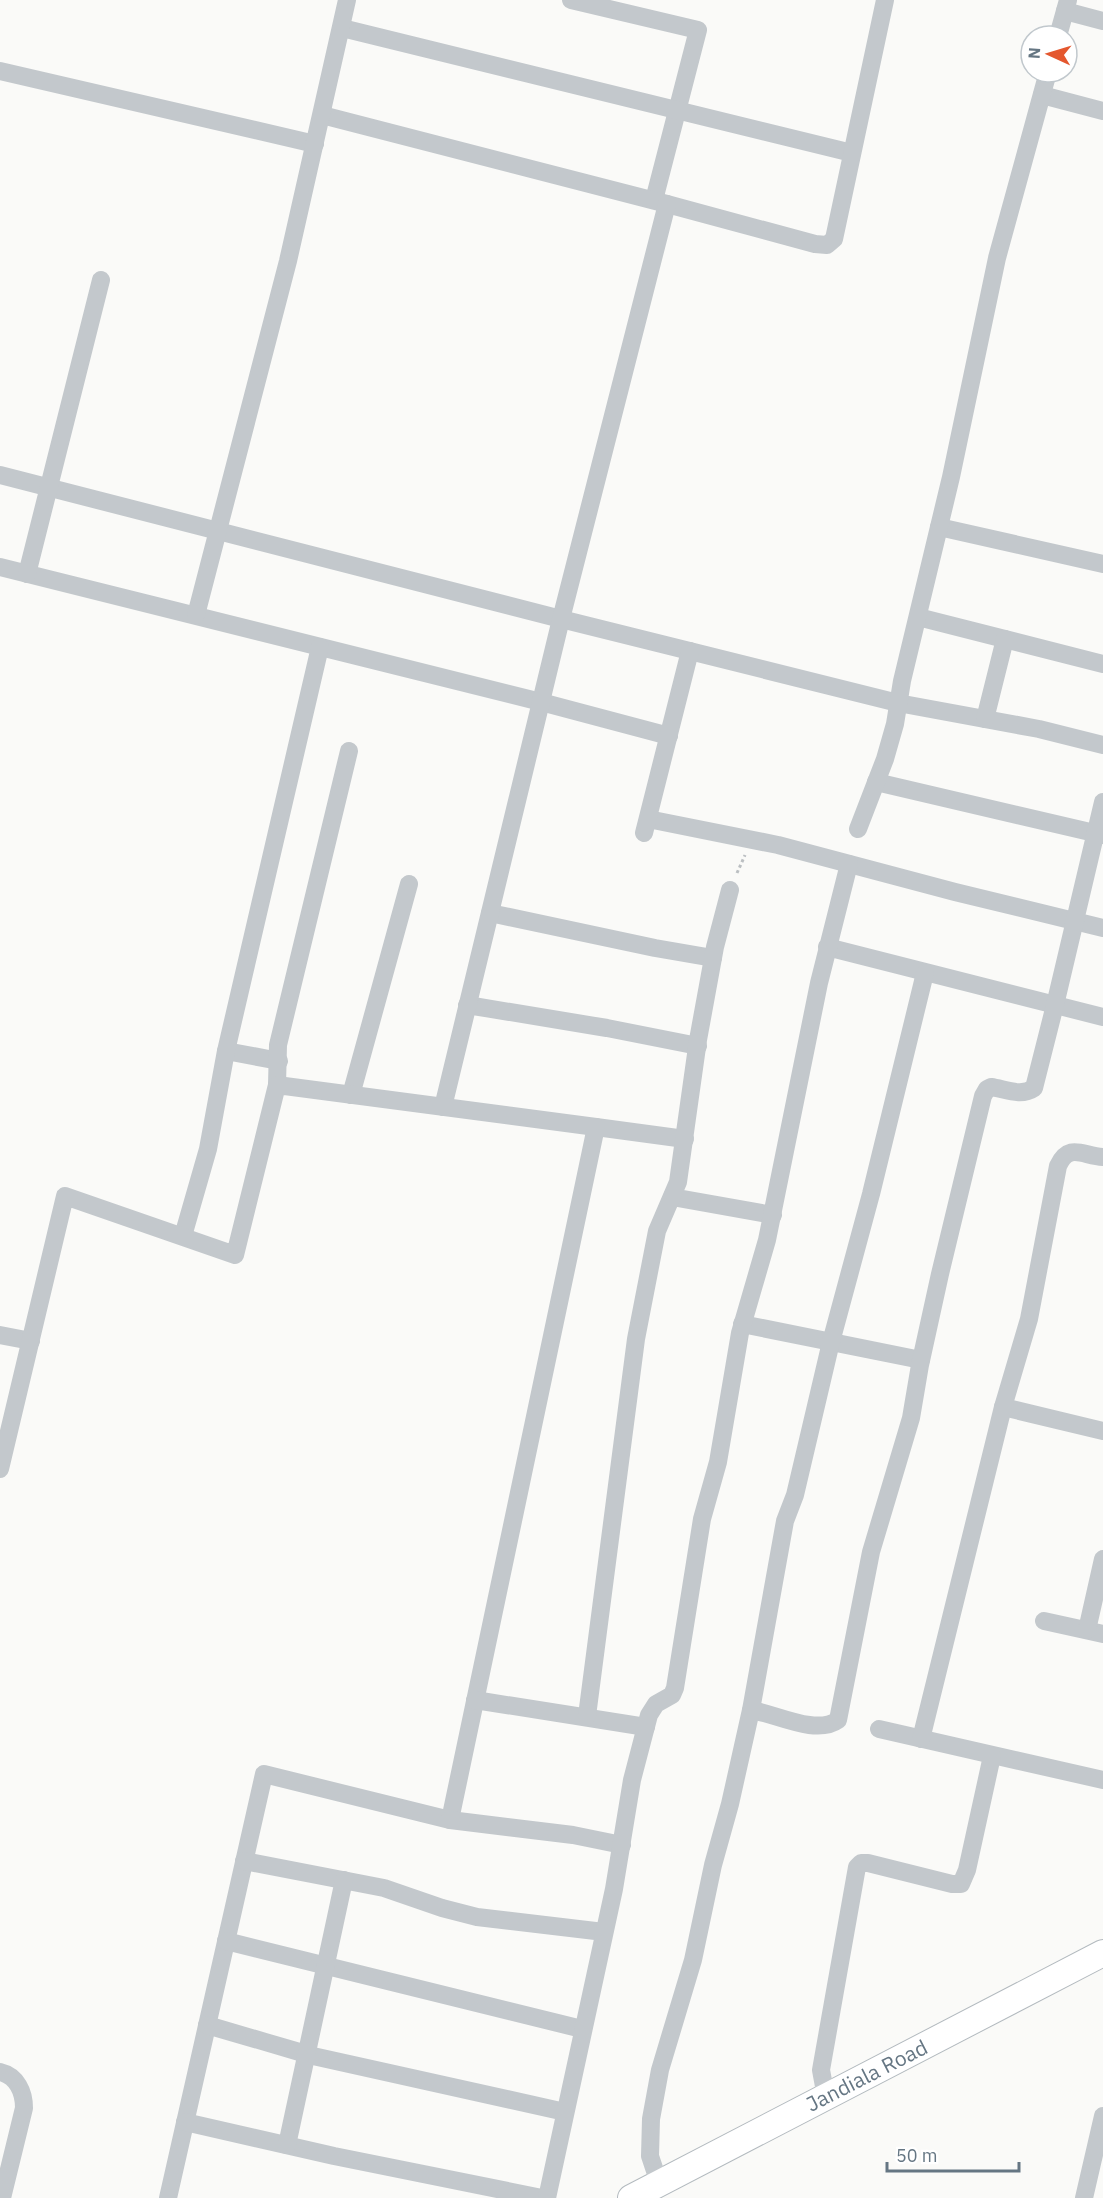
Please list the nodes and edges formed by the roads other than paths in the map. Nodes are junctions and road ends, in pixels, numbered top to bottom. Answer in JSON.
{"nodes":[{"id":1,"x":347,"y":0,"type":"edge"},
{"id":2,"x":571,"y":0,"type":"edge"},
{"id":3,"x":885,"y":0,"type":"edge"},
{"id":4,"x":1066,"y":5,"type":"edge"},
{"id":5,"x":1103,"y":21,"type":"edge"},
{"id":6,"x":1061,"y":24,"type":"edge"},
{"id":7,"x":342,"y":28,"type":"junction"},
{"id":8,"x":0,"y":71,"type":"edge"},
{"id":9,"x":1045,"y":84,"type":"edge"},
{"id":10,"x":1042,"y":95,"type":"junction"},
{"id":11,"x":678,"y":110,"type":"junction"},
{"id":12,"x":1103,"y":111,"type":"edge"},
{"id":13,"x":322,"y":115,"type":"junction"},
{"id":14,"x":315,"y":144,"type":"junction"},
{"id":15,"x":852,"y":153,"type":"junction"},
{"id":16,"x":661,"y":202,"type":"junction"},
{"id":17,"x":101,"y":280,"type":"dead end"},
{"id":18,"x":0,"y":475,"type":"edge"},
{"id":19,"x":48,"y":488,"type":"junction"},
{"id":20,"x":939,"y":527,"type":"junction"},
{"id":21,"x":219,"y":531,"type":"junction"},
{"id":22,"x":1103,"y":564,"type":"edge"},
{"id":23,"x":0,"y":567,"type":"edge"},
{"id":24,"x":27,"y":574,"type":"junction"},
{"id":25,"x":196,"y":615,"type":"junction"},
{"id":26,"x":918,"y":617,"type":"junction"},
{"id":27,"x":561,"y":619,"type":"junction"},
{"id":28,"x":1005,"y":639,"type":"junction"},
{"id":29,"x":320,"y":647,"type":"junction"},
{"id":30,"x":690,"y":651,"type":"junction"},
{"id":31,"x":1103,"y":664,"type":"edge"},
{"id":32,"x":541,"y":702,"type":"junction"},
{"id":33,"x":898,"y":703,"type":"junction"},
{"id":34,"x":985,"y":719,"type":"junction"},
{"id":35,"x":669,"y":736,"type":"junction"},
{"id":36,"x":1103,"y":745,"type":"edge"},
{"id":37,"x":349,"y":751,"type":"dead end"},
{"id":38,"x":876,"y":782,"type":"junction"},
{"id":39,"x":1103,"y":802,"type":"edge"},
{"id":40,"x":858,"y":829,"type":"dead end"},
{"id":41,"x":1099,"y":834,"type":"edge"},
{"id":42,"x":849,"y":864,"type":"junction"},
{"id":43,"x":410,"y":884,"type":"dead end"},
{"id":44,"x":730,"y":890,"type":"road end"},
{"id":45,"x":490,"y":913,"type":"junction"},
{"id":46,"x":1074,"y":921,"type":"junction"},
{"id":47,"x":1103,"y":928,"type":"edge"},
{"id":48,"x":827,"y":947,"type":"junction"},
{"id":49,"x":713,"y":958,"type":"junction"},
{"id":50,"x":925,"y":973,"type":"junction"},
{"id":51,"x":467,"y":1005,"type":"junction"},
{"id":52,"x":1055,"y":1005,"type":"junction"},
{"id":53,"x":1103,"y":1017,"type":"edge"},
{"id":54,"x":698,"y":1046,"type":"junction"},
{"id":55,"x":226,"y":1051,"type":"junction"},
{"id":56,"x":279,"y":1061,"type":"junction"},
{"id":57,"x":277,"y":1085,"type":"junction"},
{"id":58,"x":351,"y":1095,"type":"junction"},
{"id":59,"x":443,"y":1107,"type":"junction"},
{"id":60,"x":596,"y":1127,"type":"junction"},
{"id":61,"x":685,"y":1139,"type":"junction"},
{"id":62,"x":1103,"y":1157,"type":"edge"},
{"id":63,"x":672,"y":1197,"type":"junction"},
{"id":64,"x":773,"y":1215,"type":"junction"},
{"id":65,"x":183,"y":1236,"type":"junction"},
{"id":66,"x":742,"y":1324,"type":"junction"},
{"id":67,"x":0,"y":1335,"type":"edge"},
{"id":68,"x":30,"y":1341,"type":"junction"},
{"id":69,"x":831,"y":1342,"type":"junction"},
{"id":70,"x":921,"y":1360,"type":"junction"},
{"id":71,"x":1003,"y":1407,"type":"junction"},
{"id":72,"x":5,"y":1427,"type":"edge"},
{"id":73,"x":1103,"y":1431,"type":"edge"},
{"id":74,"x":0,"y":1470,"type":"edge"},
{"id":75,"x":1103,"y":1559,"type":"edge"},
{"id":76,"x":1044,"y":1621,"type":"dead end"},
{"id":77,"x":1095,"y":1632,"type":"edge"},
{"id":78,"x":476,"y":1700,"type":"junction"},
{"id":79,"x":751,"y":1710,"type":"junction"},
{"id":80,"x":587,"y":1716,"type":"junction"},
{"id":81,"x":646,"y":1727,"type":"junction"},
{"id":82,"x":879,"y":1729,"type":"dead end"},
{"id":83,"x":921,"y":1739,"type":"junction"},
{"id":84,"x":992,"y":1756,"type":"junction"},
{"id":85,"x":1103,"y":1780,"type":"edge"},
{"id":86,"x":450,"y":1820,"type":"junction"},
{"id":87,"x":622,"y":1845,"type":"junction"},
{"id":88,"x":244,"y":1861,"type":"junction"},
{"id":89,"x":344,"y":1880,"type":"junction"},
{"id":90,"x":604,"y":1932,"type":"junction"},
{"id":91,"x":226,"y":1941,"type":"junction"},
{"id":92,"x":1103,"y":1953,"type":"edge"},
{"id":93,"x":326,"y":1965,"type":"junction"},
{"id":94,"x":207,"y":2025,"type":"junction"},
{"id":95,"x":582,"y":2029,"type":"junction"},
{"id":96,"x":307,"y":2054,"type":"junction"},
{"id":97,"x":0,"y":2072,"type":"edge"},
{"id":98,"x":826,"y":2097,"type":"junction"},
{"id":99,"x":565,"y":2112,"type":"junction"},
{"id":100,"x":1103,"y":2116,"type":"edge"},
{"id":101,"x":185,"y":2122,"type":"junction"},
{"id":102,"x":287,"y":2145,"type":"junction"},
{"id":103,"x":659,"y":2183,"type":"junction"},
{"id":104,"x":2,"y":2198,"type":"edge"},
{"id":105,"x":168,"y":2198,"type":"edge"},
{"id":106,"x":542,"y":2198,"type":"edge"},
{"id":107,"x":548,"y":2198,"type":"edge"},
{"id":108,"x":631,"y":2198,"type":"edge"},
{"id":109,"x":1084,"y":2198,"type":"edge"}],
"edges":[{"from":1,"to":7,"type":"street"},
{"from":2,"to":11,"type":"street"},
{"from":3,"to":15,"type":"street"},
{"from":4,"to":5,"type":"street"},
{"from":4,"to":6,"type":"street"},
{"from":7,"to":11,"type":"street"},
{"from":7,"to":13,"type":"street"},
{"from":8,"to":14,"type":"street"},
{"from":9,"to":10,"type":"street"},
{"from":10,"to":12,"type":"street"},
{"from":10,"to":20,"type":"street"},
{"from":11,"to":15,"type":"street"},
{"from":11,"to":16,"type":"street"},
{"from":13,"to":14,"type":"street"},
{"from":13,"to":16,"type":"street"},
{"from":14,"to":21,"type":"street"},
{"from":15,"to":16,"type":"street"},
{"from":16,"to":27,"type":"street"},
{"from":17,"to":19,"type":"street"},
{"from":18,"to":19,"type":"street"},
{"from":19,"to":21,"type":"street"},
{"from":19,"to":24,"type":"street"},
{"from":20,"to":22,"type":"street"},
{"from":20,"to":26,"type":"street"},
{"from":21,"to":25,"type":"street"},
{"from":21,"to":27,"type":"street"},
{"from":23,"to":24,"type":"street"},
{"from":24,"to":25,"type":"street"},
{"from":25,"to":29,"type":"street"},
{"from":26,"to":28,"type":"street"},
{"from":26,"to":33,"type":"street"},
{"from":27,"to":30,"type":"street"},
{"from":27,"to":32,"type":"street"},
{"from":28,"to":31,"type":"street"},
{"from":28,"to":34,"type":"street"},
{"from":29,"to":32,"type":"street"},
{"from":29,"to":55,"type":"street"},
{"from":30,"to":33,"type":"street"},
{"from":30,"to":35,"type":"street"},
{"from":32,"to":35,"type":"street"},
{"from":32,"to":45,"type":"street"},
{"from":33,"to":34,"type":"street"},
{"from":33,"to":38,"type":"street"},
{"from":34,"to":36,"type":"street"},
{"from":35,"to":42,"type":"street"},
{"from":37,"to":56,"type":"street"},
{"from":38,"to":40,"type":"street"},
{"from":38,"to":41,"type":"street"},
{"from":39,"to":41,"type":"street"},
{"from":41,"to":46,"type":"street"},
{"from":42,"to":46,"type":"street"},
{"from":42,"to":48,"type":"street"},
{"from":43,"to":58,"type":"street"},
{"from":44,"to":49,"type":"street"},
{"from":45,"to":49,"type":"street"},
{"from":45,"to":51,"type":"street"},
{"from":46,"to":47,"type":"street"},
{"from":46,"to":52,"type":"street"},
{"from":48,"to":50,"type":"street"},
{"from":48,"to":64,"type":"street"},
{"from":49,"to":54,"type":"street"},
{"from":50,"to":52,"type":"street"},
{"from":50,"to":69,"type":"street"},
{"from":51,"to":54,"type":"street"},
{"from":51,"to":59,"type":"street"},
{"from":52,"to":53,"type":"street"},
{"from":52,"to":70,"type":"street"},
{"from":54,"to":61,"type":"street"},
{"from":55,"to":56,"type":"street"},
{"from":55,"to":65,"type":"street"},
{"from":56,"to":57,"type":"street"},
{"from":57,"to":58,"type":"street"},
{"from":57,"to":65,"type":"street"},
{"from":58,"to":59,"type":"street"},
{"from":59,"to":60,"type":"street"},
{"from":60,"to":61,"type":"street"},
{"from":60,"to":78,"type":"street"},
{"from":61,"to":63,"type":"street"},
{"from":62,"to":71,"type":"street"},
{"from":63,"to":64,"type":"street"},
{"from":63,"to":80,"type":"street"},
{"from":64,"to":66,"type":"street"},
{"from":65,"to":68,"type":"street"},
{"from":66,"to":69,"type":"street"},
{"from":66,"to":81,"type":"street"},
{"from":67,"to":68,"type":"street"},
{"from":68,"to":72,"type":"street"},
{"from":69,"to":70,"type":"street"},
{"from":69,"to":79,"type":"street"},
{"from":70,"to":79,"type":"street"},
{"from":71,"to":73,"type":"street"},
{"from":71,"to":83,"type":"street"},
{"from":72,"to":74,"type":"street"},
{"from":75,"to":77,"type":"street"},
{"from":76,"to":77,"type":"street"},
{"from":78,"to":80,"type":"street"},
{"from":78,"to":86,"type":"street"},
{"from":79,"to":103,"type":"street"},
{"from":80,"to":81,"type":"street"},
{"from":81,"to":87,"type":"street"},
{"from":82,"to":83,"type":"street"},
{"from":83,"to":84,"type":"street"},
{"from":84,"to":85,"type":"street"},
{"from":84,"to":98,"type":"street"},
{"from":86,"to":87,"type":"street"},
{"from":86,"to":88,"type":"street"},
{"from":87,"to":90,"type":"street"},
{"from":88,"to":89,"type":"street"},
{"from":88,"to":91,"type":"street"},
{"from":89,"to":90,"type":"street"},
{"from":89,"to":93,"type":"street"},
{"from":90,"to":95,"type":"street"},
{"from":91,"to":93,"type":"street"},
{"from":91,"to":94,"type":"street"},
{"from":92,"to":98,"type":"main road","name":"Jandiala Road"},
{"from":93,"to":95,"type":"street"},
{"from":93,"to":96,"type":"street"},
{"from":94,"to":96,"type":"street"},
{"from":94,"to":101,"type":"street"},
{"from":95,"to":99,"type":"street"},
{"from":96,"to":99,"type":"street"},
{"from":96,"to":102,"type":"street"},
{"from":97,"to":104,"type":"street"},
{"from":98,"to":103,"type":"main road","name":"Jandiala Road"},
{"from":99,"to":107,"type":"street"},
{"from":100,"to":109,"type":"street"},
{"from":101,"to":102,"type":"street"},
{"from":101,"to":105,"type":"street"},
{"from":102,"to":106,"type":"street"},
{"from":103,"to":108,"type":"main road","name":"Jandiala Road"}]}
